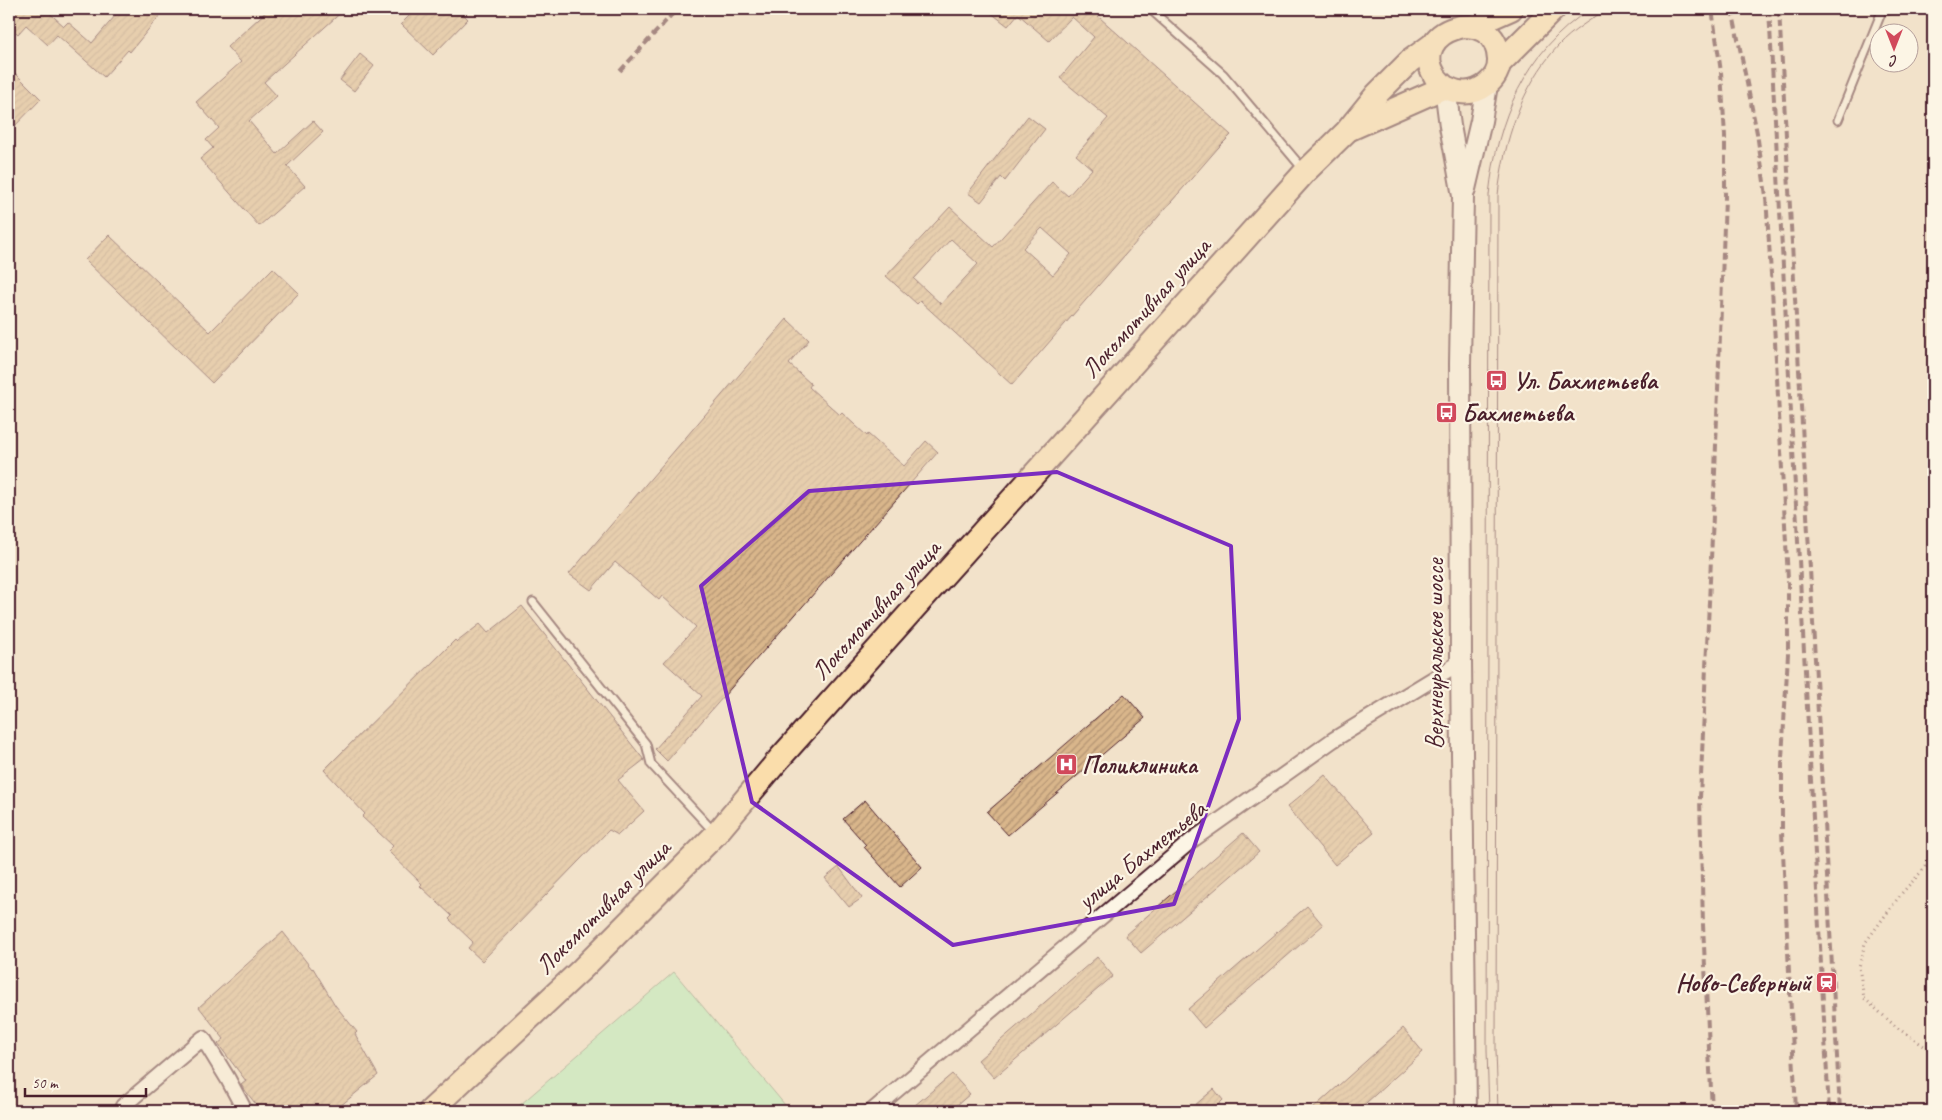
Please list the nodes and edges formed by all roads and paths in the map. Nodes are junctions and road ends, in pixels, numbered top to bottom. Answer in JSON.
{"nodes":[{"id":1,"x":1150,"y":9,"type":"edge"},
{"id":2,"x":1511,"y":9,"type":"edge"},
{"id":3,"x":1554,"y":9,"type":"edge"},
{"id":4,"x":1893,"y":9,"type":"edge"},
{"id":5,"x":1475,"y":25,"type":"junction"},
{"id":6,"x":1432,"y":45,"type":"junction"},
{"id":7,"x":1500,"y":64,"type":"junction"},
{"id":8,"x":1487,"y":85,"type":"junction"},
{"id":9,"x":1446,"y":87,"type":"junction"},
{"id":10,"x":1838,"y":120,"type":"dead end"},
{"id":11,"x":1347,"y":131,"type":"junction"},
{"id":12,"x":1304,"y":172,"type":"junction"},
{"id":13,"x":1463,"y":196,"type":"junction"},
{"id":14,"x":533,"y":602,"type":"dead end"},
{"id":15,"x":1461,"y":662,"type":"junction"},
{"id":16,"x":716,"y":834,"type":"junction"},
{"id":17,"x":1933,"y":859,"type":"edge"},
{"id":18,"x":1933,"y":1052,"type":"edge"},
{"id":19,"x":128,"y":1111,"type":"edge"},
{"id":20,"x":245,"y":1111,"type":"edge"},
{"id":21,"x":430,"y":1111,"type":"edge"},
{"id":22,"x":872,"y":1111,"type":"edge"},
{"id":23,"x":1466,"y":1111,"type":"edge"}],
"edges":[{"from":1,"to":12,"type":"lane"},
{"from":2,"to":5,"type":"main road"},
{"from":3,"to":7,"type":"main road"},
{"from":4,"to":10,"type":"lane"},
{"from":5,"to":6,"type":"main road"},
{"from":5,"to":7,"type":"main road"},
{"from":6,"to":9,"type":"main road"},
{"from":6,"to":11,"type":"main road"},
{"from":7,"to":8,"type":"main road"},
{"from":8,"to":9,"type":"main road"},
{"from":8,"to":13,"type":"main road"},
{"from":9,"to":11,"type":"main road"},
{"from":9,"to":13,"type":"main road"},
{"from":11,"to":12,"type":"main road","name":"Локомотивная улица"},
{"from":12,"to":16,"type":"main road","name":"Локомотивная улица"},
{"from":13,"to":15,"type":"main road","name":"Верхнеуральское шоссе"},
{"from":14,"to":16,"type":"lane"},
{"from":15,"to":22,"type":"street","name":"улица Бахметьева"},
{"from":15,"to":23,"type":"main road","name":"Верхнеуральское шоссе"},
{"from":16,"to":21,"type":"main road","name":"Локомотивная улица"},
{"from":17,"to":18,"type":"path"},
{"from":19,"to":20,"type":"street"}]}
